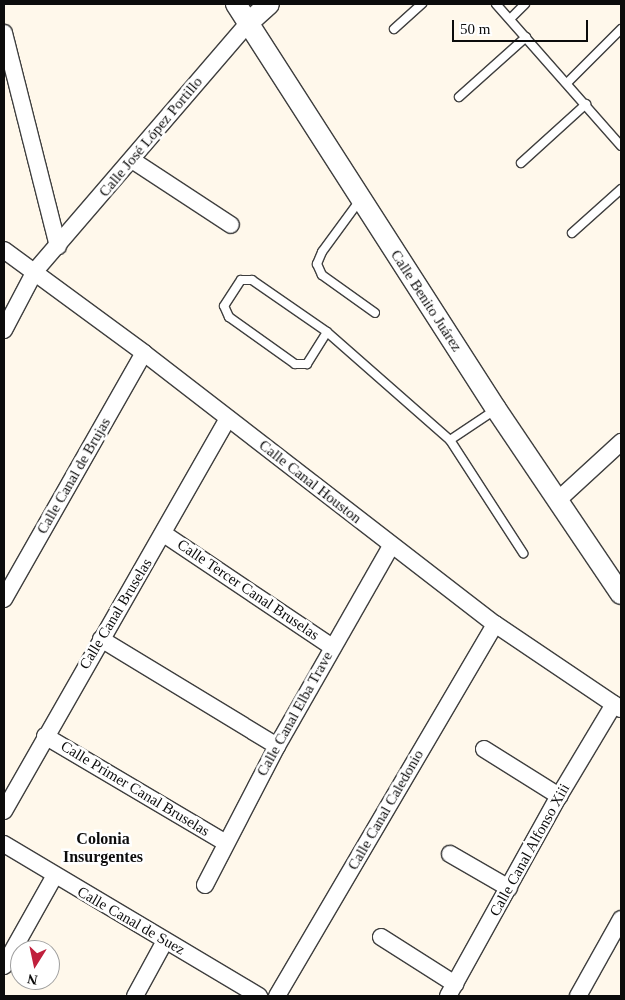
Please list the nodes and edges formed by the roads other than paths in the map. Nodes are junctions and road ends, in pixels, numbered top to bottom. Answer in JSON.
{"nodes":[{"id":1,"x":236,"y":4,"type":"edge"},
{"id":2,"x":269,"y":4,"type":"edge"},
{"id":3,"x":422,"y":4,"type":"edge"},
{"id":4,"x":496,"y":4,"type":"edge"},
{"id":5,"x":524,"y":4,"type":"edge"},
{"id":6,"x":510,"y":18,"type":"junction"},
{"id":7,"x":248,"y":23,"type":"junction"},
{"id":8,"x":394,"y":29,"type":"dead end"},
{"id":9,"x":621,"y":30,"type":"edge"},
{"id":10,"x":4,"y":33,"type":"edge"},
{"id":11,"x":526,"y":36,"type":"junction"},
{"id":12,"x":7,"y":59,"type":"edge"},
{"id":13,"x":568,"y":82,"type":"junction"},
{"id":14,"x":459,"y":97,"type":"dead end"},
{"id":15,"x":586,"y":104,"type":"junction"},
{"id":16,"x":621,"y":146,"type":"edge"},
{"id":17,"x":132,"y":160,"type":"junction"},
{"id":18,"x":521,"y":164,"type":"dead end"},
{"id":19,"x":621,"y":189,"type":"edge"},
{"id":20,"x":360,"y":200,"type":"junction"},
{"id":21,"x":231,"y":225,"type":"dead end"},
{"id":22,"x":572,"y":233,"type":"dead end"},
{"id":23,"x":58,"y":246,"type":"junction"},
{"id":24,"x":4,"y":250,"type":"edge"},
{"id":25,"x":35,"y":271,"type":"junction"},
{"id":26,"x":375,"y":313,"type":"dead end"},
{"id":27,"x":4,"y":330,"type":"edge"},
{"id":28,"x":327,"y":332,"type":"junction"},
{"id":29,"x":144,"y":353,"type":"junction"},
{"id":30,"x":496,"y":409,"type":"junction"},
{"id":31,"x":228,"y":418,"type":"junction"},
{"id":32,"x":450,"y":440,"type":"junction"},
{"id":33,"x":621,"y":442,"type":"edge"},
{"id":34,"x":558,"y":500,"type":"junction"},
{"id":35,"x":164,"y":534,"type":"junction"},
{"id":36,"x":391,"y":546,"type":"junction"},
{"id":37,"x":523,"y":553,"type":"dead end"},
{"id":38,"x":620,"y":588,"type":"edge"},
{"id":39,"x":4,"y":599,"type":"edge"},
{"id":40,"x":495,"y":624,"type":"junction"},
{"id":41,"x":101,"y":639,"type":"junction"},
{"id":42,"x":332,"y":647,"type":"junction"},
{"id":43,"x":618,"y":706,"type":"edge"},
{"id":44,"x":45,"y":736,"type":"junction"},
{"id":45,"x":277,"y":746,"type":"junction"},
{"id":46,"x":484,"y":749,"type":"dead end"},
{"id":47,"x":559,"y":796,"type":"junction"},
{"id":48,"x":4,"y":811,"type":"edge"},
{"id":49,"x":226,"y":843,"type":"junction"},
{"id":50,"x":4,"y":844,"type":"edge"},
{"id":51,"x":450,"y":854,"type":"dead end"},
{"id":52,"x":54,"y":877,"type":"junction"},
{"id":53,"x":205,"y":885,"type":"dead end"},
{"id":54,"x":509,"y":888,"type":"junction"},
{"id":55,"x":621,"y":919,"type":"edge"},
{"id":56,"x":381,"y":937,"type":"dead end"},
{"id":57,"x":166,"y":941,"type":"junction"},
{"id":58,"x":4,"y":966,"type":"edge"},
{"id":59,"x":452,"y":990,"type":"edge"},
{"id":60,"x":135,"y":996,"type":"edge"},
{"id":61,"x":259,"y":996,"type":"edge"},
{"id":62,"x":277,"y":996,"type":"edge"},
{"id":63,"x":578,"y":996,"type":"edge"}],
"edges":[{"from":1,"to":7,"type":"street","name":"Calle Benito Juárez"},
{"from":2,"to":7,"type":"street","name":"Calle José López Portillo"},
{"from":3,"to":8,"type":"lane"},
{"from":4,"to":6,"type":"lane"},
{"from":5,"to":6,"type":"lane"},
{"from":6,"to":11,"type":"lane"},
{"from":7,"to":17,"type":"street","name":"Calle José López Portillo"},
{"from":7,"to":20,"type":"street","name":"Calle Benito Juárez"},
{"from":9,"to":13,"type":"lane"},
{"from":10,"to":12,"type":"street"},
{"from":11,"to":13,"type":"lane"},
{"from":11,"to":14,"type":"lane"},
{"from":12,"to":23,"type":"street"},
{"from":13,"to":15,"type":"lane"},
{"from":15,"to":16,"type":"lane"},
{"from":15,"to":18,"type":"lane"},
{"from":17,"to":21,"type":"street"},
{"from":17,"to":23,"type":"street","name":"Calle José López Portillo"},
{"from":19,"to":22,"type":"lane"},
{"from":20,"to":26,"type":"lane"},
{"from":20,"to":30,"type":"street","name":"Calle Benito Juárez"},
{"from":23,"to":25,"type":"street","name":"Calle José López Portillo"},
{"from":24,"to":25,"type":"street","name":"Calle Canal Houston"},
{"from":25,"to":27,"type":"street","name":"Calle José López Portillo"},
{"from":25,"to":29,"type":"street","name":"Calle Canal Houston"},
{"from":28,"to":28,"type":"lane"},
{"from":28,"to":32,"type":"lane"},
{"from":29,"to":31,"type":"street","name":"Calle Canal Houston"},
{"from":29,"to":39,"type":"street","name":"Calle Canal de Brujas"},
{"from":30,"to":32,"type":"lane"},
{"from":30,"to":34,"type":"street","name":"Calle Benito Juárez"},
{"from":31,"to":35,"type":"street","name":"Calle Canal Bruselas"},
{"from":31,"to":36,"type":"street","name":"Calle Canal Houston"},
{"from":32,"to":37,"type":"lane"},
{"from":33,"to":34,"type":"street"},
{"from":34,"to":38,"type":"street","name":"Calle Benito Juárez"},
{"from":35,"to":41,"type":"street","name":"Calle Canal Bruselas"},
{"from":35,"to":42,"type":"street","name":"Calle Tercer Canal Bruselas"},
{"from":36,"to":40,"type":"street","name":"Calle Canal Houston"},
{"from":36,"to":42,"type":"street","name":"Calle Canal Elba Trave"},
{"from":40,"to":43,"type":"street","name":"Calle Canal Houston"},
{"from":40,"to":62,"type":"street","name":"Calle Canal Caledonio"},
{"from":41,"to":44,"type":"street","name":"Calle Canal Bruselas"},
{"from":41,"to":45,"type":"street"},
{"from":42,"to":45,"type":"street","name":"Calle Canal Elba Trave"},
{"from":43,"to":47,"type":"street","name":"Calle Canal Alfonso Xiii"},
{"from":44,"to":48,"type":"street","name":"Calle Canal Bruselas"},
{"from":44,"to":49,"type":"street","name":"Calle Primer Canal Bruselas"},
{"from":45,"to":49,"type":"street","name":"Calle Canal Elba Trave"},
{"from":46,"to":47,"type":"street"},
{"from":47,"to":54,"type":"street","name":"Calle Canal Alfonso Xiii"},
{"from":49,"to":53,"type":"street","name":"Calle Canal Elba Trave"},
{"from":50,"to":52,"type":"street","name":"Calle Canal de Suez"},
{"from":51,"to":54,"type":"street"},
{"from":52,"to":57,"type":"street","name":"Calle Canal de Suez"},
{"from":52,"to":58,"type":"street"},
{"from":54,"to":59,"type":"street","name":"Calle Canal Alfonso Xiii"},
{"from":55,"to":63,"type":"street"},
{"from":56,"to":59,"type":"street"},
{"from":57,"to":60,"type":"street"},
{"from":57,"to":61,"type":"street","name":"Calle Canal de Suez"}]}
